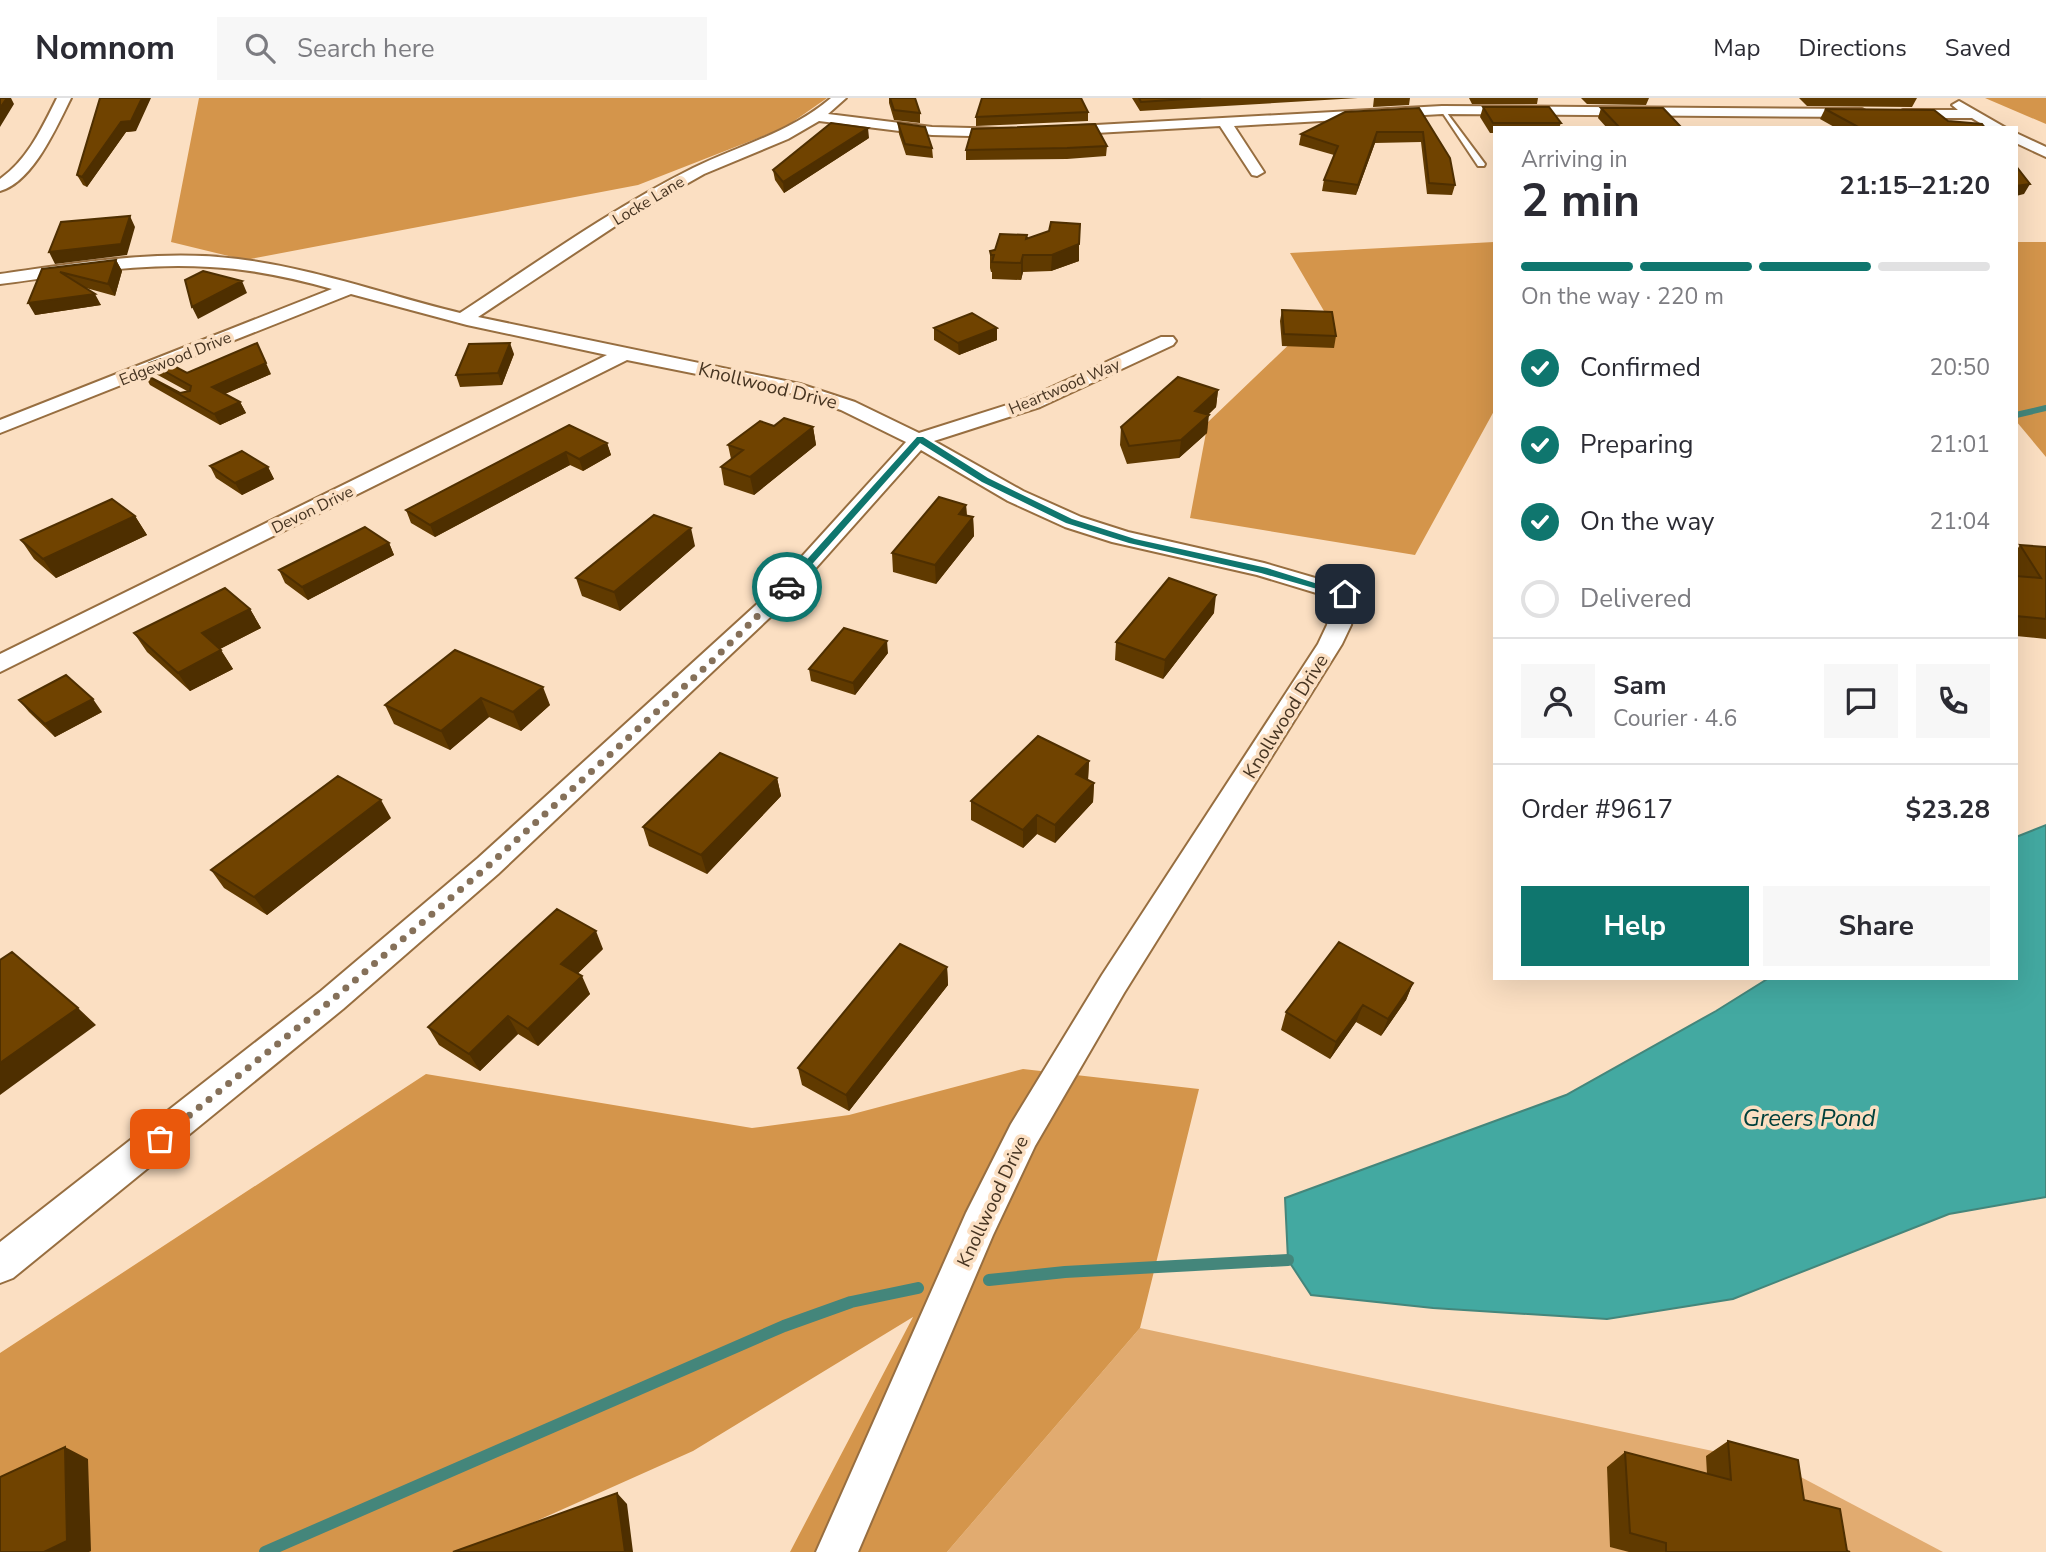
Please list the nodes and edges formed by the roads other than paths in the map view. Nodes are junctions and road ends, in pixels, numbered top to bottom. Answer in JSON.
{"nodes":[{"id":1,"x":64,"y":98,"type":"edge"},
{"id":2,"x":839,"y":98,"type":"edge"},
{"id":3,"x":1948,"y":98,"type":"edge"},
{"id":4,"x":1442,"y":110,"type":"junction"},
{"id":5,"x":1697,"y":112,"type":"junction"},
{"id":6,"x":1973,"y":114,"type":"junction"},
{"id":7,"x":817,"y":117,"type":"junction"},
{"id":8,"x":1225,"y":123,"type":"junction"},
{"id":9,"x":1708,"y":126,"type":"edge"},
{"id":10,"x":1995,"y":126,"type":"edge"},
{"id":11,"x":2018,"y":137,"type":"edge"},
{"id":12,"x":2046,"y":153,"type":"edge"},
{"id":13,"x":32,"y":158,"type":"junction"},
{"id":14,"x":10,"y":160,"type":"dead end"},
{"id":15,"x":1482,"y":164,"type":"dead end"},
{"id":16,"x":1257,"y":172,"type":"dead end"},
{"id":17,"x":0,"y":186,"type":"edge"},
{"id":18,"x":0,"y":279,"type":"edge"},
{"id":19,"x":349,"y":289,"type":"junction"},
{"id":20,"x":464,"y":318,"type":"junction"},
{"id":21,"x":1167,"y":341,"type":"dead end"},
{"id":22,"x":624,"y":354,"type":"junction"},
{"id":23,"x":0,"y":427,"type":"edge"},
{"id":24,"x":920,"y":439,"type":"junction"},
{"id":25,"x":0,"y":664,"type":"edge"},
{"id":26,"x":0,"y":1265,"type":"edge"},
{"id":27,"x":836,"y":1552,"type":"edge"}],
"edges":[{"from":1,"to":13,"type":"street"},
{"from":2,"to":7,"type":"street","name":"Locke Lane"},
{"from":3,"to":6,"type":"street"},
{"from":4,"to":5,"type":"street"},
{"from":4,"to":8,"type":"street"},
{"from":4,"to":15,"type":"lane"},
{"from":5,"to":6,"type":"street"},
{"from":5,"to":9,"type":"street"},
{"from":6,"to":10,"type":"street"},
{"from":7,"to":8,"type":"street"},
{"from":7,"to":20,"type":"street","name":"Locke Lane"},
{"from":8,"to":16,"type":"street"},
{"from":11,"to":12,"type":"street"},
{"from":13,"to":14,"type":"street"},
{"from":13,"to":17,"type":"street"},
{"from":18,"to":19,"type":"street","name":"Knollwood Drive"},
{"from":19,"to":20,"type":"street","name":"Knollwood Drive"},
{"from":19,"to":23,"type":"street","name":"Edgewood Drive"},
{"from":20,"to":22,"type":"street","name":"Knollwood Drive"},
{"from":21,"to":24,"type":"street","name":"Heartwood Way"},
{"from":22,"to":24,"type":"street","name":"Knollwood Drive"},
{"from":22,"to":25,"type":"street","name":"Devon Drive"},
{"from":24,"to":26,"type":"street"},
{"from":24,"to":27,"type":"street","name":"Knollwood Drive"}]}
